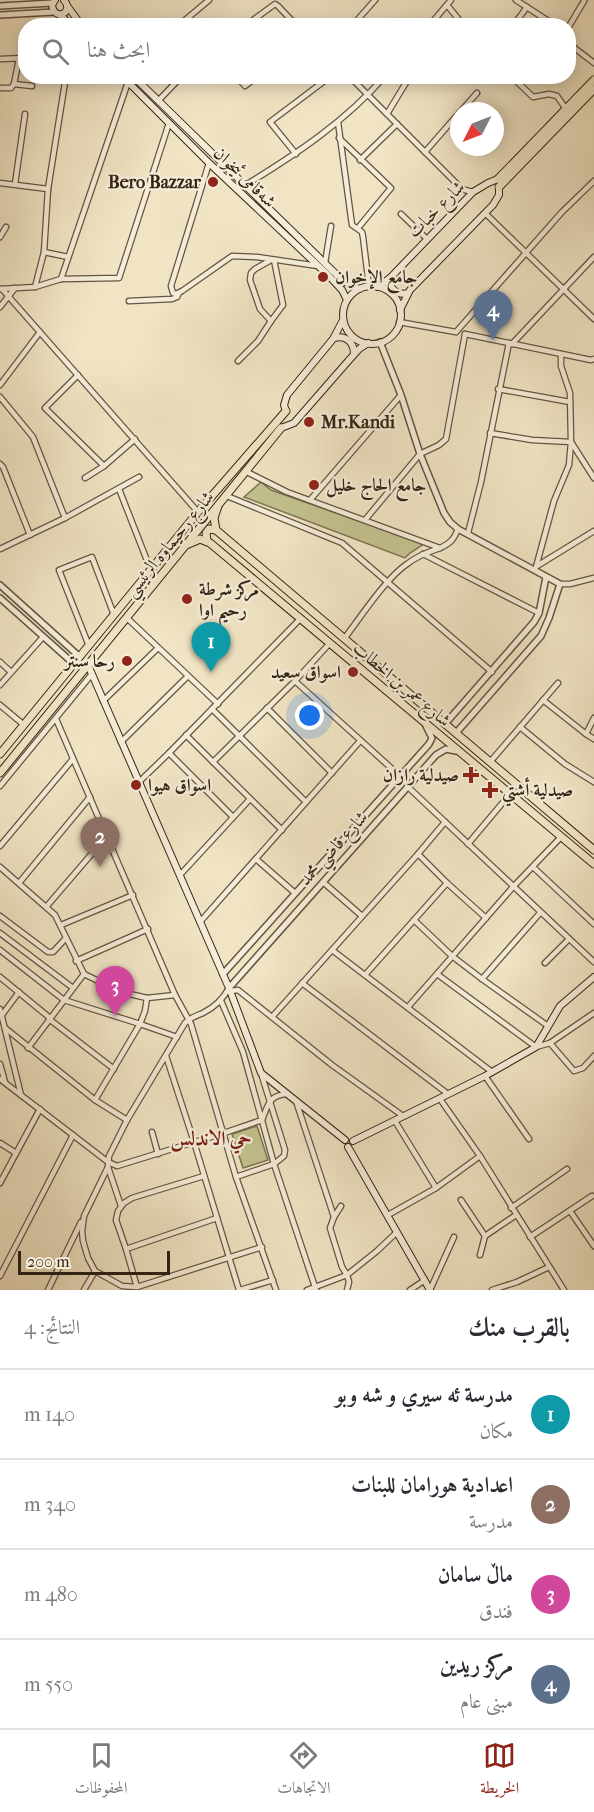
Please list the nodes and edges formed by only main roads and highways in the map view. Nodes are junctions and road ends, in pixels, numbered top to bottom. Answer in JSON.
{"nodes":[{"id":1,"x":54,"y":2,"type":"edge"},
{"id":2,"x":65,"y":2,"type":"edge"},
{"id":3,"x":57,"y":13,"type":"junction"},
{"id":4,"x":63,"y":18,"type":"edge"},
{"id":5,"x":76,"y":18,"type":"edge"},
{"id":6,"x":594,"y":80,"type":"edge"},
{"id":7,"x":130,"y":84,"type":"edge"},
{"id":8,"x":141,"y":84,"type":"edge"},
{"id":9,"x":594,"y":89,"type":"edge"},
{"id":10,"x":594,"y":99,"type":"edge"},
{"id":11,"x":583,"y":100,"type":"junction"},
{"id":12,"x":189,"y":132,"type":"junction"},
{"id":13,"x":183,"y":138,"type":"junction"},
{"id":14,"x":498,"y":179,"type":"joint"},
{"id":15,"x":499,"y":187,"type":"joint"},
{"id":16,"x":322,"y":265,"type":"junction"},
{"id":17,"x":392,"y":276,"type":"junction"},
{"id":18,"x":346,"y":284,"type":"junction"},
{"id":19,"x":378,"y":287,"type":"junction"},
{"id":20,"x":359,"y":289,"type":"junction"},
{"id":21,"x":342,"y":291,"type":"junction"},
{"id":22,"x":408,"y":293,"type":"junction"},
{"id":23,"x":347,"y":300,"type":"junction"},
{"id":24,"x":400,"y":310,"type":"junction"},
{"id":25,"x":343,"y":320,"type":"junction"},
{"id":26,"x":334,"y":338,"type":"junction"},
{"id":27,"x":368,"y":343,"type":"junction"},
{"id":28,"x":354,"y":354,"type":"junction"},
{"id":29,"x":286,"y":411,"type":"joint"},
{"id":30,"x":281,"y":429,"type":"joint"},
{"id":31,"x":218,"y":506,"type":"junction"},
{"id":32,"x":216,"y":530,"type":"junction"},
{"id":33,"x":207,"y":541,"type":"junction"},
{"id":34,"x":186,"y":545,"type":"junction"},
{"id":35,"x":267,"y":574,"type":"junction"},
{"id":36,"x":259,"y":584,"type":"junction"},
{"id":37,"x":133,"y":592,"type":"junction"},
{"id":38,"x":142,"y":599,"type":"junction"},
{"id":39,"x":122,"y":605,"type":"junction"},
{"id":40,"x":129,"y":616,"type":"junction"},
{"id":41,"x":375,"y":664,"type":"junction"},
{"id":42,"x":88,"y":665,"type":"junction"},
{"id":43,"x":367,"y":674,"type":"junction"},
{"id":44,"x":0,"y":754,"type":"edge"},
{"id":45,"x":0,"y":772,"type":"edge"},
{"id":46,"x":545,"y":808,"type":"junction"},
{"id":47,"x":538,"y":818,"type":"junction"},
{"id":48,"x":591,"y":847,"type":"edge"},
{"id":49,"x":581,"y":853,"type":"junction"},
{"id":50,"x":594,"y":864,"type":"edge"},
{"id":51,"x":594,"y":977,"type":"edge"},
{"id":52,"x":347,"y":1144,"type":"junction"},
{"id":53,"x":430,"y":1290,"type":"edge"}],
"edges":[{"from":1,"to":3,"type":"main road"},
{"from":2,"to":3,"type":"main road"},
{"from":2,"to":5,"type":"main road"},
{"from":3,"to":4,"type":"main road"},
{"from":6,"to":14,"type":"main road","name":"شارع خبات"},
{"from":7,"to":13,"type":"main road","name":"شەقامی ئیخوان"},
{"from":8,"to":12,"type":"main road"},
{"from":9,"to":11,"type":"main road","name":"شارع خبات"},
{"from":10,"to":11,"type":"main road"},
{"from":11,"to":15,"type":"main road","name":"شارع خبات"},
{"from":12,"to":13,"type":"main road"},
{"from":12,"to":16,"type":"main road"},
{"from":13,"to":16,"type":"main road","name":"شەقامی ئیخوان"},
{"from":14,"to":17,"type":"main road","name":"شارع خبات"},
{"from":15,"to":22,"type":"main road","name":"شارع خبات"},
{"from":16,"to":18,"type":"main road"},
{"from":16,"to":21,"type":"main road","name":"شەقامی ئیخوان"},
{"from":17,"to":19,"type":"main road","name":"شارع خبات"},
{"from":17,"to":22,"type":"main road"},
{"from":18,"to":20,"type":"main road"},
{"from":18,"to":21,"type":"main road"},
{"from":19,"to":20,"type":"main road"},
{"from":19,"to":24,"type":"main road"},
{"from":20,"to":23,"type":"main road"},
{"from":21,"to":23,"type":"main road","name":"شەقامی ئیخوان"},
{"from":22,"to":24,"type":"main road","name":"شارع خبات"},
{"from":23,"to":25,"type":"main road"},
{"from":24,"to":27,"type":"main road"},
{"from":25,"to":26,"type":"main road","name":"شارع رحيماوه الرئيسي"},
{"from":25,"to":27,"type":"main road"},
{"from":26,"to":28,"type":"main road"},
{"from":26,"to":29,"type":"main road","name":"شارع رحيماوه الرئيسي"},
{"from":27,"to":28,"type":"main road","name":"شارع رحيماوه الرئيسي"},
{"from":28,"to":30,"type":"main road","name":"شارع رحيماوه الرئيسي"},
{"from":29,"to":37,"type":"main road","name":"شارع رحيماوه الرئيسي"},
{"from":30,"to":31,"type":"main road","name":"شارع رحيماوه الرئيسي"},
{"from":31,"to":32,"type":"main road"},
{"from":31,"to":34,"type":"main road","name":"شارع رحيماوه الرئيسي"},
{"from":32,"to":33,"type":"main road"},
{"from":32,"to":35,"type":"main road","name":"شارع عمر بن الخطاب"},
{"from":33,"to":34,"type":"main road"},
{"from":33,"to":36,"type":"main road","name":"شارع عمر بن الخطاب"},
{"from":34,"to":38,"type":"main road","name":"شارع رحيماوه الرئيسي"},
{"from":35,"to":36,"type":"main road"},
{"from":35,"to":41,"type":"main road","name":"شارع عمر بن الخطاب"},
{"from":36,"to":43,"type":"main road","name":"شارع عمر بن الخطاب"},
{"from":37,"to":38,"type":"main road"},
{"from":37,"to":39,"type":"main road","name":"شارع رحيماوه الرئيسي"},
{"from":38,"to":40,"type":"main road","name":"شارع رحيماوه الرئيسي"},
{"from":39,"to":40,"type":"main road"},
{"from":39,"to":44,"type":"main road","name":"شارع رحيماوه الرئيسي"},
{"from":40,"to":42,"type":"main road","name":"شارع رحيماوه الرئيسي"},
{"from":41,"to":43,"type":"main road"},
{"from":41,"to":46,"type":"main road","name":"شارع عمر بن الخطاب"},
{"from":42,"to":45,"type":"main road","name":"شارع رحيماوه الرئيسي"},
{"from":42,"to":52,"type":"main road"},
{"from":43,"to":47,"type":"main road","name":"شارع عمر بن الخطاب"},
{"from":46,"to":47,"type":"main road"},
{"from":46,"to":48,"type":"main road","name":"شارع عمر بن الخطاب"},
{"from":47,"to":49,"type":"main road","name":"شارع عمر بن الخطاب"},
{"from":48,"to":49,"type":"main road"},
{"from":49,"to":50,"type":"main road","name":"شارع عمر بن الخطاب"},
{"from":51,"to":52,"type":"main road"},
{"from":52,"to":53,"type":"main road"}]}
